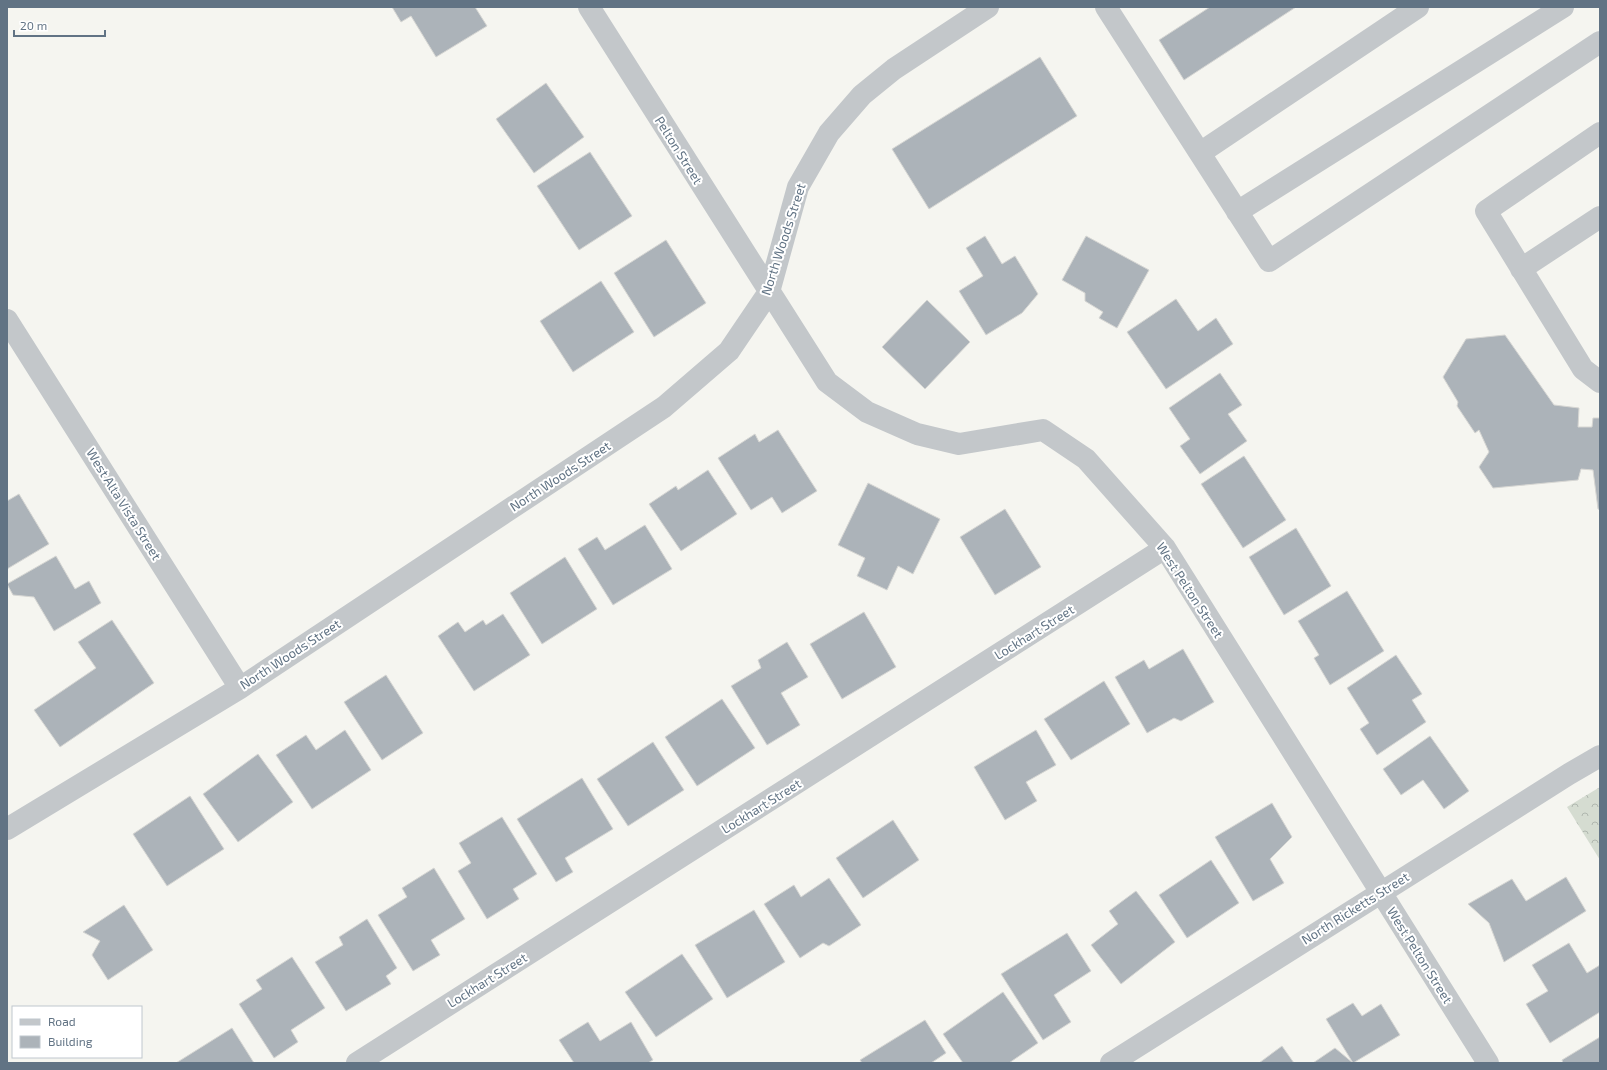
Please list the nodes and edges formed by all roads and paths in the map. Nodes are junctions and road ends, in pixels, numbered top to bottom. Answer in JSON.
{"nodes":[{"id":1,"x":589,"y":7,"type":"edge"},
{"id":2,"x":988,"y":7,"type":"edge"},
{"id":3,"x":1106,"y":7,"type":"edge"},
{"id":4,"x":1418,"y":7,"type":"edge"},
{"id":5,"x":1562,"y":7,"type":"edge"},
{"id":6,"x":1600,"y":42,"type":"edge"},
{"id":7,"x":1600,"y":133,"type":"edge"},
{"id":8,"x":1200,"y":153,"type":"junction"},
{"id":9,"x":1238,"y":212,"type":"junction"},
{"id":10,"x":1600,"y":217,"type":"edge"},
{"id":11,"x":1521,"y":269,"type":"junction"},
{"id":12,"x":769,"y":292,"type":"junction"},
{"id":13,"x":7,"y":320,"type":"edge"},
{"id":14,"x":1600,"y":382,"type":"edge"},
{"id":15,"x":1165,"y":548,"type":"junction"},
{"id":16,"x":240,"y":688,"type":"junction"},
{"id":17,"x":1600,"y":756,"type":"edge"},
{"id":18,"x":7,"y":829,"type":"edge"},
{"id":19,"x":1380,"y":892,"type":"junction"},
{"id":20,"x":357,"y":1063,"type":"edge"},
{"id":21,"x":1111,"y":1063,"type":"edge"},
{"id":22,"x":1488,"y":1063,"type":"edge"}],
"edges":[{"from":1,"to":12,"type":"street","name":"Pelton Street"},
{"from":2,"to":12,"type":"street","name":"North Woods Street"},
{"from":3,"to":8,"type":"street"},
{"from":4,"to":8,"type":"street"},
{"from":5,"to":9,"type":"street"},
{"from":6,"to":9,"type":"street"},
{"from":7,"to":11,"type":"street"},
{"from":8,"to":9,"type":"street"},
{"from":10,"to":11,"type":"street"},
{"from":11,"to":14,"type":"street"},
{"from":12,"to":15,"type":"street","name":"West Pelton Street"},
{"from":12,"to":16,"type":"street","name":"North Woods Street"},
{"from":13,"to":16,"type":"street","name":"West Alta Vista Street"},
{"from":15,"to":19,"type":"street","name":"West Pelton Street"},
{"from":15,"to":20,"type":"street","name":"Lockhart Street"},
{"from":16,"to":18,"type":"street","name":"North Woods Street"},
{"from":17,"to":19,"type":"street","name":"North Ricketts Street"},
{"from":19,"to":21,"type":"street","name":"North Ricketts Street"},
{"from":19,"to":22,"type":"street","name":"West Pelton Street"}]}
